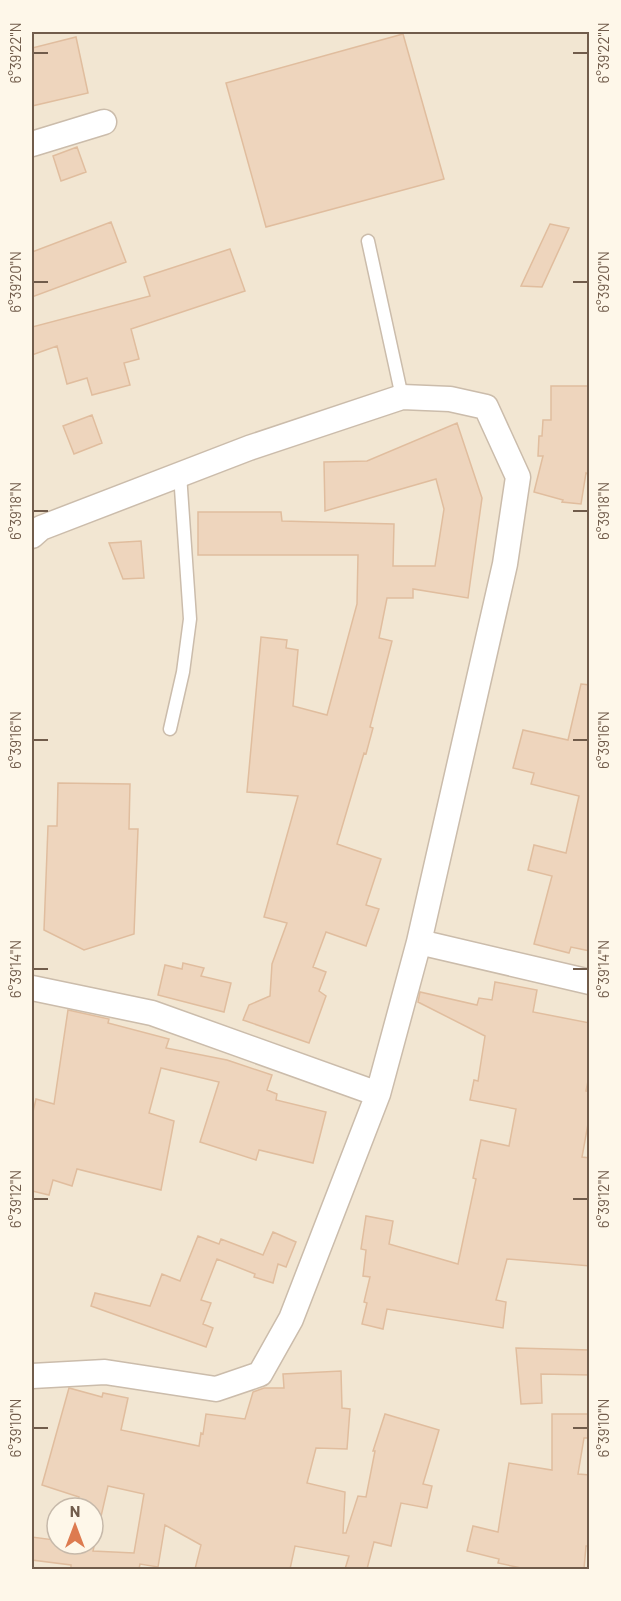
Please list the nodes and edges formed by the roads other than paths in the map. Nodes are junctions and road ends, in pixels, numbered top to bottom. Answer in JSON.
{"nodes":[{"id":1,"x":104,"y":122,"type":"dead end"},
{"id":2,"x":32,"y":144,"type":"edge"},
{"id":3,"x":368,"y":241,"type":"dead end"},
{"id":4,"x":402,"y":397,"type":"junction"},
{"id":5,"x":180,"y":474,"type":"junction"},
{"id":6,"x":32,"y":536,"type":"edge"},
{"id":7,"x":170,"y":729,"type":"dead end"},
{"id":8,"x":419,"y":942,"type":"junction"},
{"id":9,"x":590,"y":982,"type":"edge"},
{"id":10,"x":32,"y":988,"type":"edge"},
{"id":11,"x":378,"y":1094,"type":"junction"},
{"id":12,"x":32,"y":1376,"type":"edge"}],
"edges":[{"from":1,"to":2,"type":"street"},
{"from":3,"to":4,"type":"lane"},
{"from":4,"to":5,"type":"street"},
{"from":4,"to":8,"type":"street"},
{"from":5,"to":6,"type":"street"},
{"from":5,"to":7,"type":"lane"},
{"from":8,"to":9,"type":"street"},
{"from":8,"to":11,"type":"street"},
{"from":10,"to":11,"type":"street"},
{"from":11,"to":12,"type":"street"}]}
